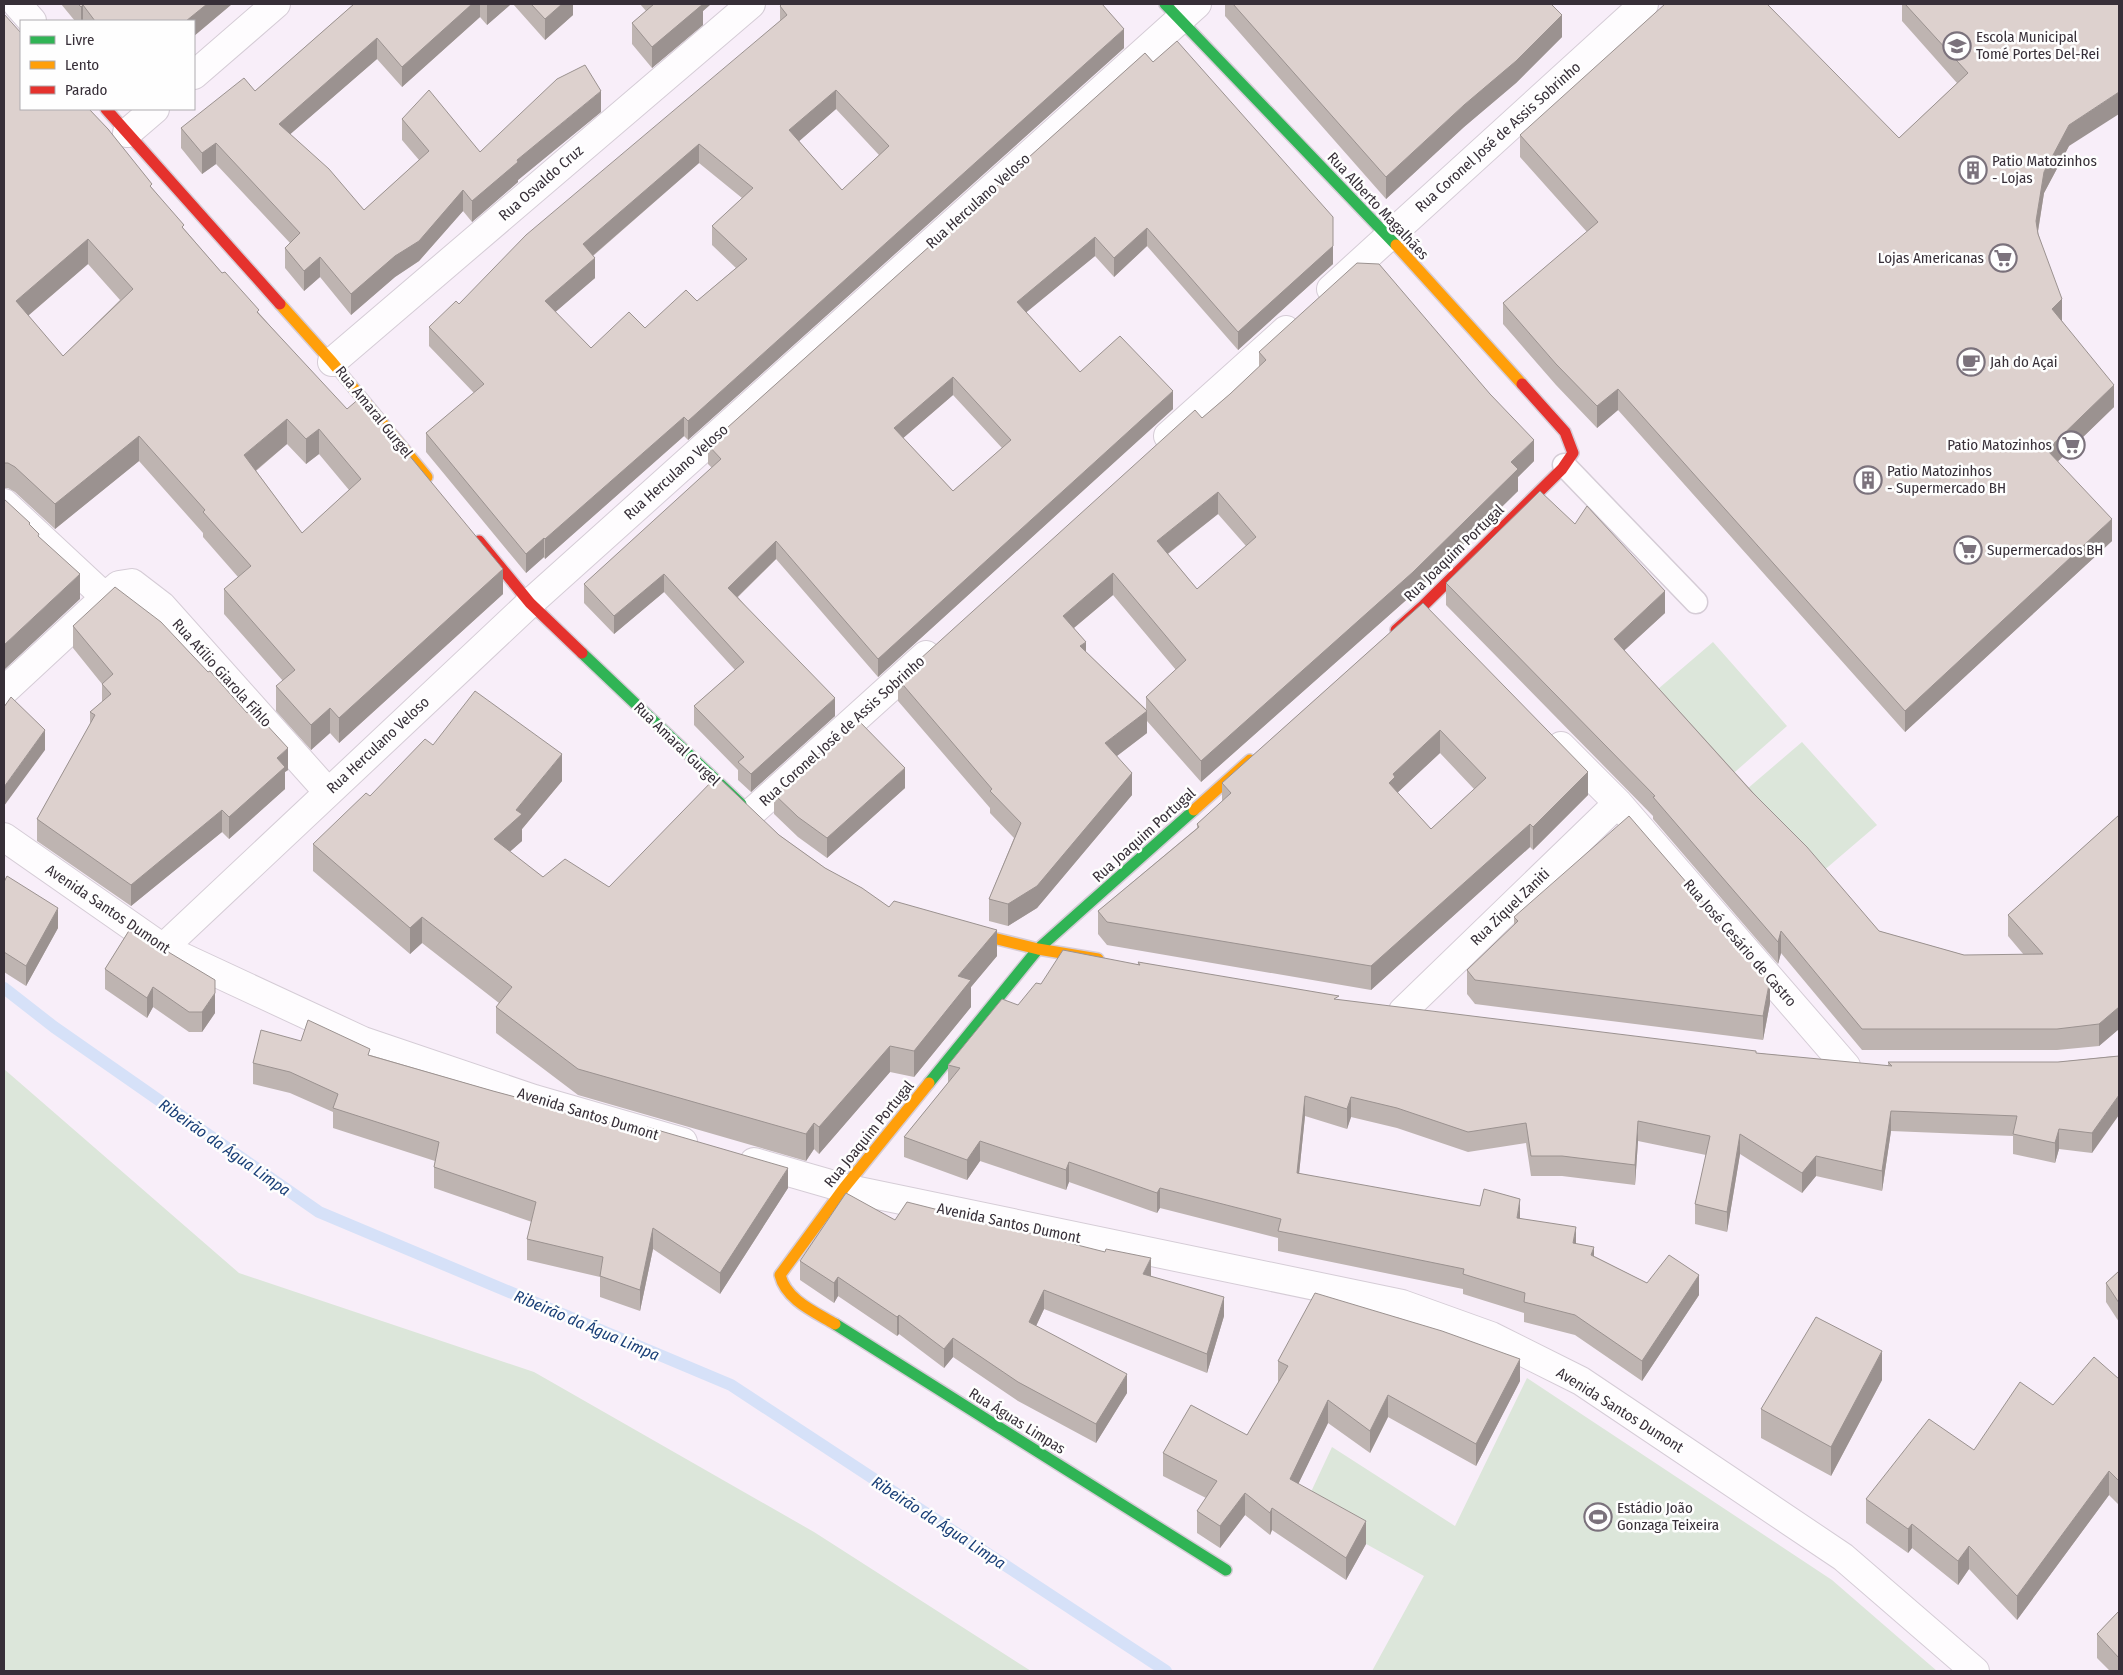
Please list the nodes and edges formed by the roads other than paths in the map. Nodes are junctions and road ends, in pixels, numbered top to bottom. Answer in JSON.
{"nodes":[{"id":1,"x":17,"y":4,"type":"edge"},
{"id":2,"x":276,"y":4,"type":"edge"},
{"id":3,"x":751,"y":4,"type":"edge"},
{"id":4,"x":1644,"y":4,"type":"edge"},
{"id":5,"x":1181,"y":9,"type":"edge"},
{"id":6,"x":31,"y":20,"type":"edge"},
{"id":7,"x":195,"y":74,"type":"edge"},
{"id":8,"x":107,"y":110,"type":"edge"},
{"id":9,"x":154,"y":110,"type":"edge"},
{"id":10,"x":126,"y":133,"type":"junction"},
{"id":11,"x":1388,"y":237,"type":"junction"},
{"id":12,"x":332,"y":362,"type":"junction"},
{"id":13,"x":1566,"y":432,"type":"joint"},
{"id":14,"x":1151,"y":452,"type":"edge"},
{"id":15,"x":1564,"y":465,"type":"junction"},
{"id":16,"x":437,"y":490,"type":"edge"},
{"id":17,"x":4,"y":502,"type":"edge"},
{"id":18,"x":474,"y":535,"type":"edge"},
{"id":19,"x":105,"y":597,"type":"junction"},
{"id":20,"x":1696,"y":602,"type":"dead end"},
{"id":21,"x":530,"y":603,"type":"junction"},
{"id":22,"x":1387,"y":638,"type":"edge"},
{"id":23,"x":944,"y":639,"type":"edge"},
{"id":24,"x":4,"y":691,"type":"edge"},
{"id":25,"x":1542,"y":725,"type":"edge"},
{"id":26,"x":1261,"y":751,"type":"edge"},
{"id":27,"x":328,"y":792,"type":"junction"},
{"id":28,"x":1618,"y":803,"type":"junction"},
{"id":29,"x":754,"y":816,"type":"joint"},
{"id":30,"x":4,"y":837,"type":"edge"},
{"id":31,"x":951,"y":927,"type":"edge"},
{"id":32,"x":163,"y":948,"type":"junction"},
{"id":33,"x":1038,"y":949,"type":"junction"},
{"id":34,"x":1105,"y":960,"type":"edge"},
{"id":35,"x":1406,"y":1011,"type":"edge"},
{"id":36,"x":1843,"y":1065,"type":"edge"},
{"id":37,"x":703,"y":1148,"type":"edge"},
{"id":38,"x":731,"y":1156,"type":"edge"},
{"id":39,"x":844,"y":1188,"type":"junction"},
{"id":40,"x":792,"y":1298,"type":"joint"},
{"id":41,"x":1226,"y":1570,"type":"dead end"},
{"id":42,"x":1975,"y":1671,"type":"edge"}],
"edges":[{"from":1,"to":6,"type":"street"},
{"from":2,"to":7,"type":"street"},
{"from":3,"to":12,"type":"street","name":"Rua Osvaldo Cruz"},
{"from":4,"to":11,"type":"street","name":"Rua Coronel José de Assis Sobrinho"},
{"from":5,"to":11,"type":"street","name":"Rua Alberto Magalhães"},
{"from":5,"to":21,"type":"street","name":"Rua Herculano Veloso"},
{"from":8,"to":10,"type":"street","name":"Rua Amaral Gurgel"},
{"from":9,"to":10,"type":"street"},
{"from":10,"to":12,"type":"street","name":"Rua Amaral Gurgel"},
{"from":11,"to":13,"type":"street","name":"Rua Alberto Magalhães"},
{"from":11,"to":14,"type":"street","name":"Rua Coronel José de Assis Sobrinho"},
{"from":12,"to":16,"type":"street","name":"Rua Amaral Gurgel"},
{"from":13,"to":15,"type":"street","name":"Rua Joaquim Portugal"},
{"from":15,"to":20,"type":"lane"},
{"from":15,"to":22,"type":"street","name":"Rua Joaquim Portugal"},
{"from":17,"to":19,"type":"street"},
{"from":18,"to":21,"type":"street","name":"Rua Amaral Gurgel"},
{"from":19,"to":24,"type":"street","name":"Rua Atílio Giarola Fihlo"},
{"from":19,"to":27,"type":"street","name":"Rua Atílio Giarola Fihlo"},
{"from":21,"to":27,"type":"street","name":"Rua Herculano Veloso"},
{"from":21,"to":29,"type":"street","name":"Rua Amaral Gurgel"},
{"from":23,"to":29,"type":"street","name":"Rua Coronel José de Assis Sobrinho"},
{"from":25,"to":28,"type":"street","name":"Rua José Cesário de Castro"},
{"from":26,"to":33,"type":"street","name":"Rua Joaquim Portugal"},
{"from":27,"to":32,"type":"street","name":"Rua Herculano Veloso"},
{"from":28,"to":35,"type":"street","name":"Rua Ziquel Zaniti"},
{"from":28,"to":36,"type":"street","name":"Rua José Cesário de Castro"},
{"from":30,"to":32,"type":"street","name":"Avenida Santos Dumont"},
{"from":31,"to":33,"type":"street"},
{"from":32,"to":37,"type":"street","name":"Avenida Santos Dumont"},
{"from":33,"to":34,"type":"street"},
{"from":33,"to":39,"type":"street","name":"Rua Joaquim Portugal"},
{"from":38,"to":39,"type":"street","name":"Avenida Santos Dumont"},
{"from":39,"to":40,"type":"street","name":"Rua Joaquim Portugal"},
{"from":39,"to":42,"type":"street","name":"Avenida Santos Dumont"},
{"from":40,"to":41,"type":"street","name":"Rua Águas Limpas"}]}
